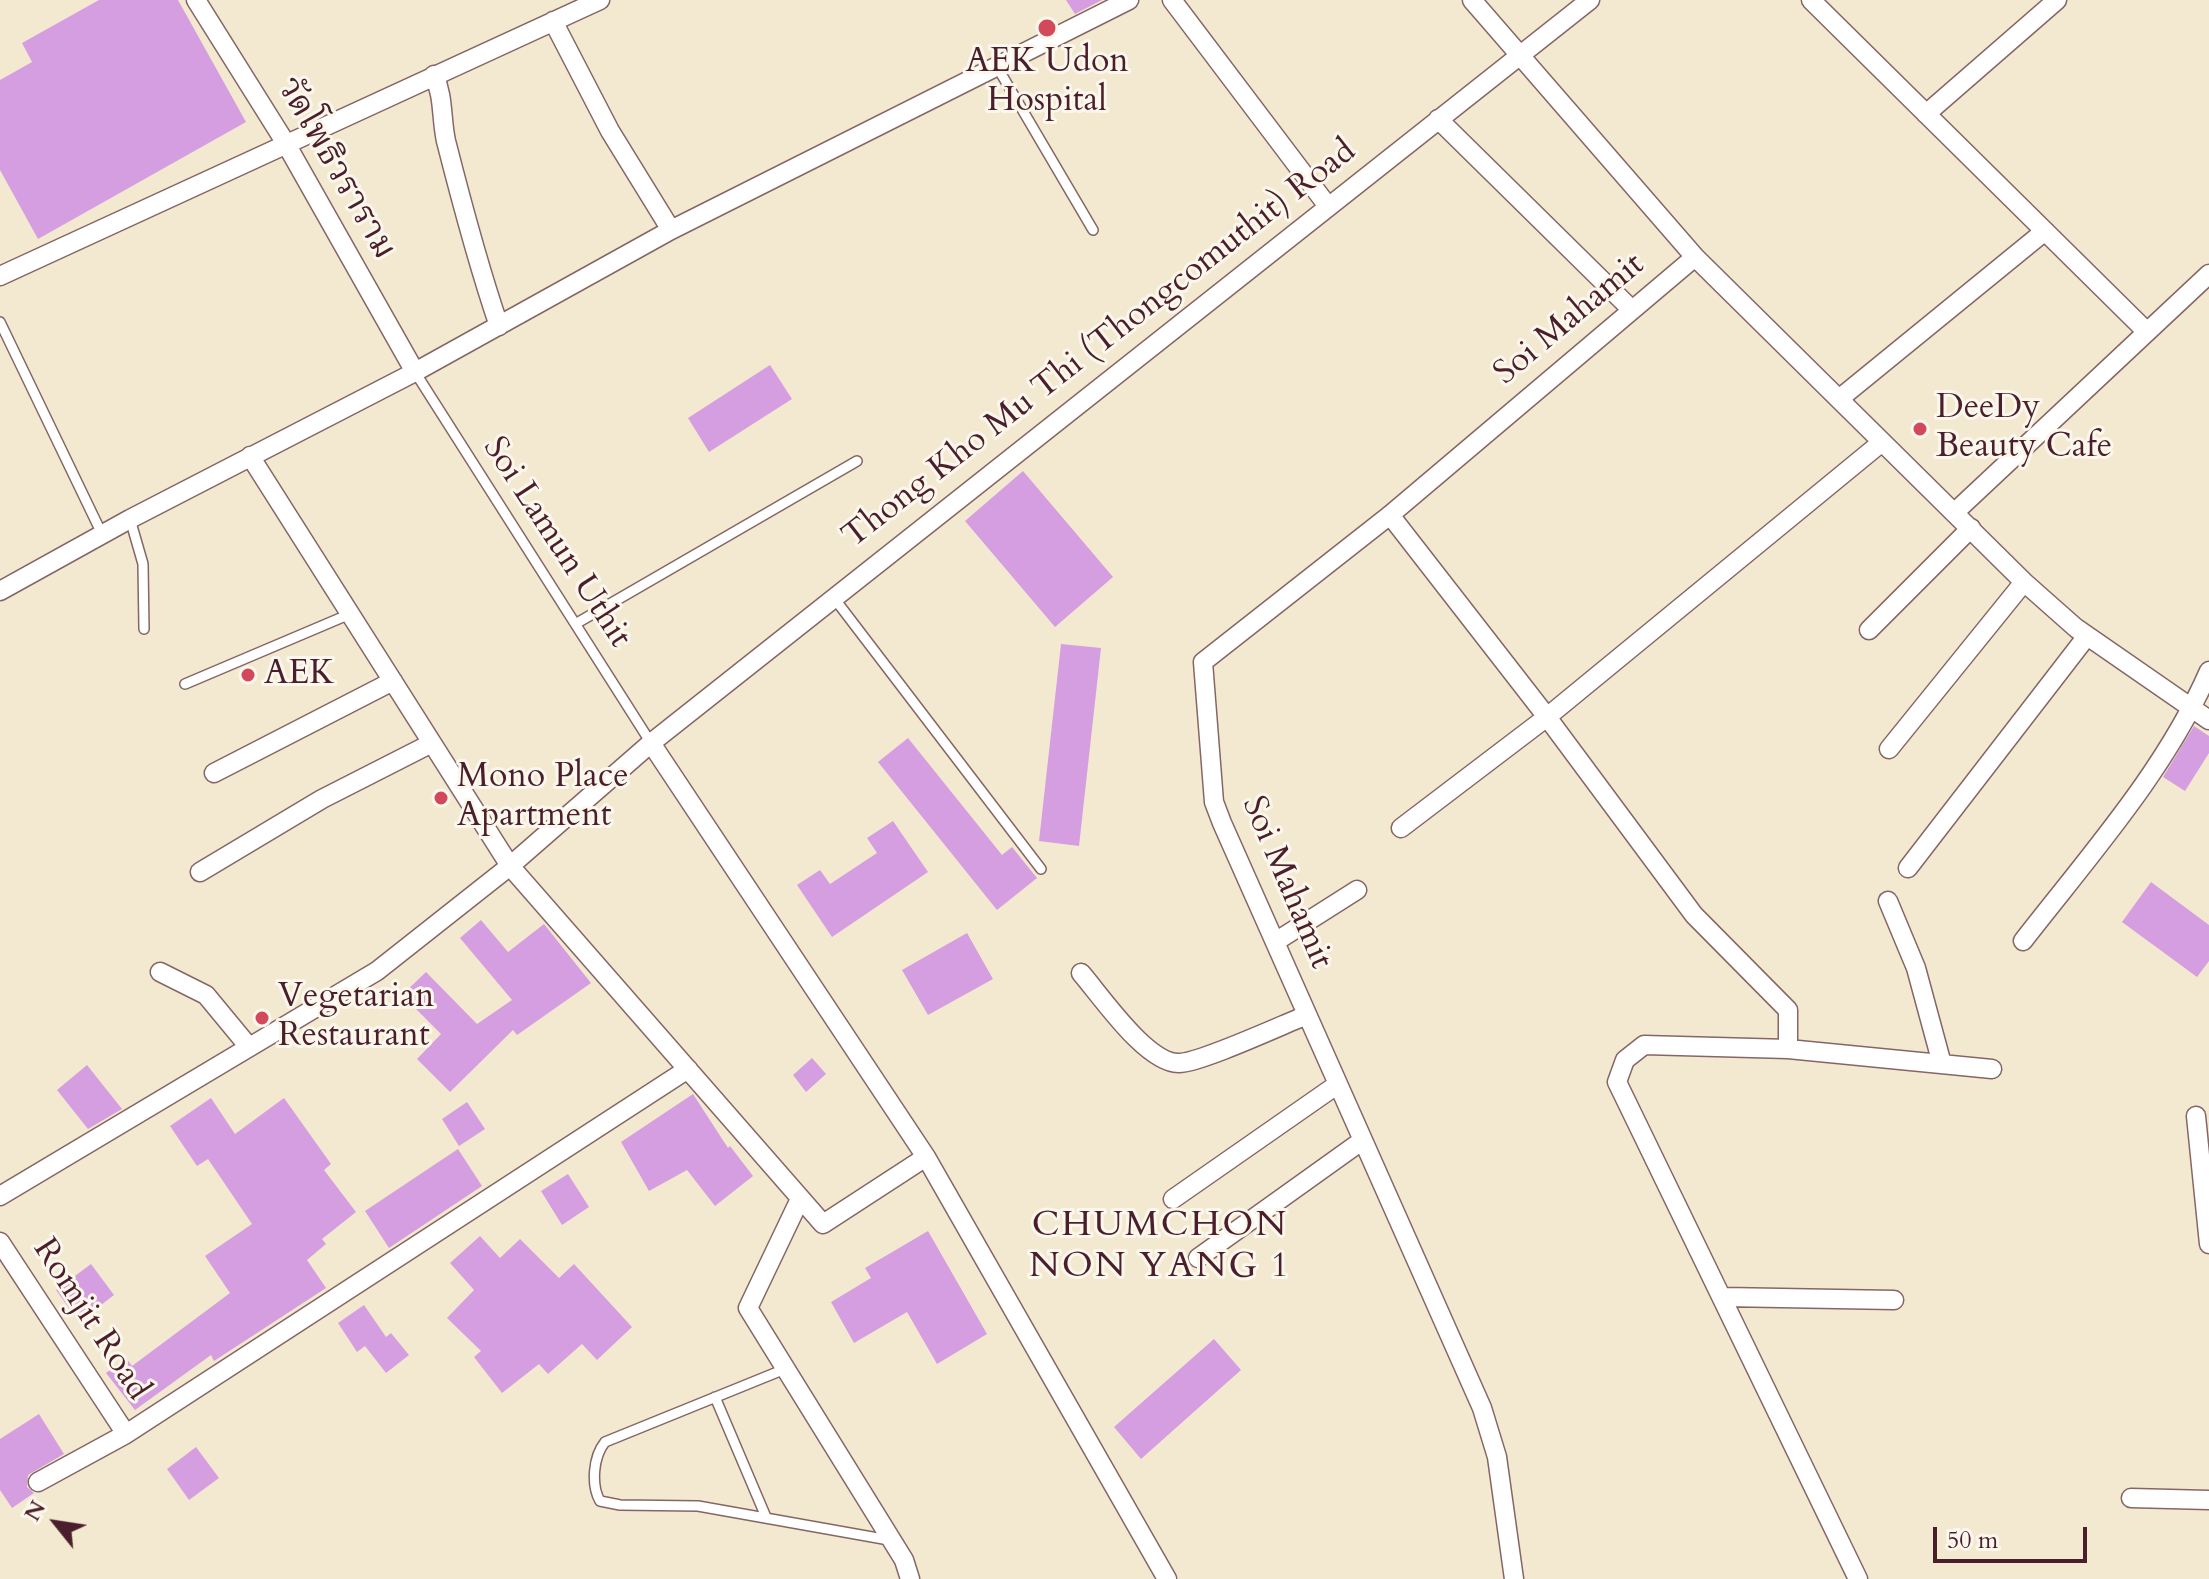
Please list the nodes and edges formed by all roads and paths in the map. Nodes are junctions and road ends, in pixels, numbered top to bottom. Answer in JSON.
{"nodes":[{"id":1,"x":196,"y":0,"type":"edge"},
{"id":2,"x":600,"y":0,"type":"edge"},
{"id":3,"x":1129,"y":0,"type":"edge"},
{"id":4,"x":1172,"y":0,"type":"edge"},
{"id":5,"x":1472,"y":0,"type":"edge"},
{"id":6,"x":1590,"y":0,"type":"edge"},
{"id":7,"x":1811,"y":0,"type":"edge"},
{"id":8,"x":2057,"y":0,"type":"edge"},
{"id":9,"x":553,"y":21,"type":"junction"},
{"id":10,"x":1517,"y":56,"type":"junction"},
{"id":11,"x":996,"y":65,"type":"junction"},
{"id":12,"x":434,"y":75,"type":"junction"},
{"id":13,"x":1926,"y":114,"type":"junction"},
{"id":14,"x":1438,"y":119,"type":"junction"},
{"id":15,"x":285,"y":142,"type":"junction"},
{"id":16,"x":1327,"y":205,"type":"junction"},
{"id":17,"x":671,"y":230,"type":"junction"},
{"id":18,"x":1093,"y":230,"type":"dead end"},
{"id":19,"x":2045,"y":231,"type":"junction"},
{"id":20,"x":1695,"y":257,"type":"junction"},
{"id":21,"x":2209,"y":274,"type":"edge"},
{"id":22,"x":0,"y":276,"type":"edge"},
{"id":23,"x":1631,"y":309,"type":"junction"},
{"id":24,"x":0,"y":322,"type":"edge"},
{"id":25,"x":499,"y":326,"type":"junction"},
{"id":26,"x":2145,"y":330,"type":"junction"},
{"id":27,"x":415,"y":372,"type":"junction"},
{"id":28,"x":1839,"y":399,"type":"junction"},
{"id":29,"x":1882,"y":442,"type":"junction"},
{"id":30,"x":250,"y":456,"type":"junction"},
{"id":31,"x":857,"y":461,"type":"dead end"},
{"id":32,"x":1955,"y":512,"type":"junction"},
{"id":33,"x":1390,"y":515,"type":"junction"},
{"id":34,"x":130,"y":519,"type":"junction"},
{"id":35,"x":1971,"y":528,"type":"junction"},
{"id":36,"x":102,"y":534,"type":"junction"},
{"id":37,"x":2024,"y":582,"type":"junction"},
{"id":38,"x":0,"y":591,"type":"edge"},
{"id":39,"x":834,"y":598,"type":"junction"},
{"id":40,"x":350,"y":614,"type":"junction"},
{"id":41,"x":577,"y":623,"type":"junction"},
{"id":42,"x":144,"y":629,"type":"dead end"},
{"id":43,"x":1869,"y":630,"type":"dead end"},
{"id":44,"x":2087,"y":636,"type":"junction"},
{"id":45,"x":2209,"y":671,"type":"edge"},
{"id":46,"x":393,"y":681,"type":"junction"},
{"id":47,"x":185,"y":684,"type":"dead end"},
{"id":48,"x":2192,"y":710,"type":"junction"},
{"id":49,"x":1547,"y":717,"type":"junction"},
{"id":50,"x":2209,"y":720,"type":"edge"},
{"id":51,"x":432,"y":743,"type":"junction"},
{"id":52,"x":651,"y":743,"type":"junction"},
{"id":53,"x":1889,"y":749,"type":"dead end"},
{"id":54,"x":214,"y":773,"type":"dead end"},
{"id":55,"x":1401,"y":828,"type":"dead end"},
{"id":56,"x":510,"y":866,"type":"junction"},
{"id":57,"x":1908,"y":868,"type":"dead end"},
{"id":58,"x":1041,"y":869,"type":"dead end"},
{"id":59,"x":200,"y":872,"type":"dead end"},
{"id":60,"x":1357,"y":890,"type":"dead end"},
{"id":61,"x":1888,"y":901,"type":"dead end"},
{"id":62,"x":2023,"y":941,"type":"dead end"},
{"id":63,"x":1275,"y":942,"type":"junction"},
{"id":64,"x":160,"y":972,"type":"dead end"},
{"id":65,"x":1081,"y":973,"type":"dead end"},
{"id":66,"x":1307,"y":1015,"type":"junction"},
{"id":67,"x":249,"y":1047,"type":"junction"},
{"id":68,"x":1788,"y":1049,"type":"junction"},
{"id":69,"x":1942,"y":1064,"type":"junction"},
{"id":70,"x":688,"y":1069,"type":"junction"},
{"id":71,"x":1992,"y":1069,"type":"dead end"},
{"id":72,"x":1338,"y":1084,"type":"junction"},
{"id":73,"x":2196,"y":1116,"type":"dead end"},
{"id":74,"x":1363,"y":1140,"type":"junction"},
{"id":75,"x":926,"y":1157,"type":"junction"},
{"id":76,"x":0,"y":1196,"type":"edge"},
{"id":77,"x":800,"y":1199,"type":"junction"},
{"id":78,"x":1173,"y":1199,"type":"dead end"},
{"id":79,"x":0,"y":1242,"type":"edge"},
{"id":80,"x":2209,"y":1244,"type":"edge"},
{"id":81,"x":1198,"y":1258,"type":"dead end"},
{"id":82,"x":1724,"y":1297,"type":"junction"},
{"id":83,"x":1894,"y":1300,"type":"dead end"},
{"id":84,"x":785,"y":1369,"type":"junction"},
{"id":85,"x":715,"y":1397,"type":"junction"},
{"id":86,"x":126,"y":1434,"type":"junction"},
{"id":87,"x":38,"y":1482,"type":"dead end"},
{"id":88,"x":2131,"y":1498,"type":"dead end"},
{"id":89,"x":2209,"y":1500,"type":"edge"},
{"id":90,"x":766,"y":1517,"type":"junction"},
{"id":91,"x":892,"y":1541,"type":"junction"},
{"id":92,"x":910,"y":1579,"type":"edge"},
{"id":93,"x":1167,"y":1579,"type":"edge"},
{"id":94,"x":1514,"y":1579,"type":"edge"},
{"id":95,"x":1858,"y":1579,"type":"edge"}],
"edges":[{"from":1,"to":15,"type":"street","name":"วัดโพธิวราราม"},
{"from":2,"to":9,"type":"street"},
{"from":3,"to":11,"type":"street"},
{"from":4,"to":16,"type":"street"},
{"from":5,"to":10,"type":"street"},
{"from":6,"to":10,"type":"street","name":"Thong Kho Mu Thi (Thongcomuthit) Road"},
{"from":7,"to":13,"type":"street"},
{"from":8,"to":13,"type":"street"},
{"from":9,"to":12,"type":"street"},
{"from":9,"to":17,"type":"street"},
{"from":10,"to":14,"type":"street","name":"Thong Kho Mu Thi (Thongcomuthit) Road"},
{"from":10,"to":20,"type":"street"},
{"from":11,"to":17,"type":"street"},
{"from":11,"to":18,"type":"lane"},
{"from":12,"to":15,"type":"street"},
{"from":12,"to":25,"type":"street"},
{"from":13,"to":19,"type":"street"},
{"from":14,"to":16,"type":"street","name":"Thong Kho Mu Thi (Thongcomuthit) Road"},
{"from":14,"to":23,"type":"street"},
{"from":15,"to":22,"type":"street"},
{"from":15,"to":27,"type":"street","name":"วัดโพธิวราราม"},
{"from":16,"to":39,"type":"street","name":"Thong Kho Mu Thi (Thongcomuthit) Road"},
{"from":17,"to":25,"type":"street"},
{"from":19,"to":26,"type":"street"},
{"from":19,"to":28,"type":"street"},
{"from":20,"to":23,"type":"street","name":"Soi Mahamit"},
{"from":20,"to":28,"type":"street"},
{"from":21,"to":26,"type":"street"},
{"from":23,"to":33,"type":"street","name":"Soi Mahamit"},
{"from":24,"to":36,"type":"lane"},
{"from":25,"to":27,"type":"street"},
{"from":26,"to":32,"type":"street"},
{"from":27,"to":30,"type":"street"},
{"from":27,"to":41,"type":"lane","name":"Soi Lamun Uthit"},
{"from":28,"to":29,"type":"street"},
{"from":29,"to":32,"type":"street"},
{"from":29,"to":49,"type":"street"},
{"from":30,"to":34,"type":"street"},
{"from":30,"to":40,"type":"street"},
{"from":31,"to":41,"type":"lane"},
{"from":32,"to":35,"type":"street"},
{"from":33,"to":49,"type":"street"},
{"from":33,"to":63,"type":"street","name":"Soi Mahamit"},
{"from":34,"to":36,"type":"street"},
{"from":34,"to":42,"type":"lane"},
{"from":35,"to":37,"type":"street"},
{"from":35,"to":43,"type":"street"},
{"from":36,"to":38,"type":"street"},
{"from":37,"to":44,"type":"street"},
{"from":37,"to":53,"type":"street"},
{"from":39,"to":52,"type":"street","name":"Thong Kho Mu Thi (Thongcomuthit) Road"},
{"from":39,"to":58,"type":"lane"},
{"from":40,"to":46,"type":"street"},
{"from":40,"to":47,"type":"lane"},
{"from":41,"to":52,"type":"lane","name":"Soi Lamun Uthit"},
{"from":44,"to":48,"type":"street"},
{"from":44,"to":57,"type":"street"},
{"from":45,"to":48,"type":"street"},
{"from":46,"to":51,"type":"street"},
{"from":46,"to":54,"type":"street"},
{"from":48,"to":50,"type":"street"},
{"from":48,"to":62,"type":"street"},
{"from":49,"to":55,"type":"street"},
{"from":49,"to":68,"type":"street"},
{"from":51,"to":56,"type":"street"},
{"from":51,"to":59,"type":"street"},
{"from":52,"to":56,"type":"street","name":"Thong Kho Mu Thi (Thongcomuthit) Road"},
{"from":52,"to":75,"type":"street"},
{"from":56,"to":67,"type":"street","name":"Thong Kho Mu Thi (Thongcomuthit) Road"},
{"from":56,"to":70,"type":"street"},
{"from":60,"to":63,"type":"street"},
{"from":61,"to":69,"type":"street"},
{"from":63,"to":66,"type":"street","name":"Soi Mahamit"},
{"from":64,"to":67,"type":"street"},
{"from":65,"to":66,"type":"street"},
{"from":66,"to":72,"type":"street","name":"Soi Mahamit"},
{"from":67,"to":76,"type":"street","name":"Thong Kho Mu Thi (Thongcomuthit) Road"},
{"from":68,"to":69,"type":"street"},
{"from":68,"to":82,"type":"street"},
{"from":69,"to":71,"type":"street"},
{"from":70,"to":77,"type":"street"},
{"from":70,"to":86,"type":"street"},
{"from":72,"to":74,"type":"street","name":"Soi Mahamit"},
{"from":72,"to":78,"type":"street"},
{"from":73,"to":80,"type":"street"},
{"from":74,"to":81,"type":"street"},
{"from":74,"to":94,"type":"street","name":"Soi Mahamit"},
{"from":75,"to":77,"type":"street"},
{"from":75,"to":93,"type":"street"},
{"from":77,"to":84,"type":"street"},
{"from":79,"to":86,"type":"street","name":"Romjit Road"},
{"from":82,"to":83,"type":"street"},
{"from":82,"to":95,"type":"street"},
{"from":84,"to":85,"type":"lane"},
{"from":84,"to":91,"type":"street"},
{"from":85,"to":90,"type":"lane"},
{"from":85,"to":90,"type":"lane"},
{"from":86,"to":87,"type":"street"},
{"from":88,"to":89,"type":"street"},
{"from":90,"to":91,"type":"lane"},
{"from":91,"to":92,"type":"street"}]}
